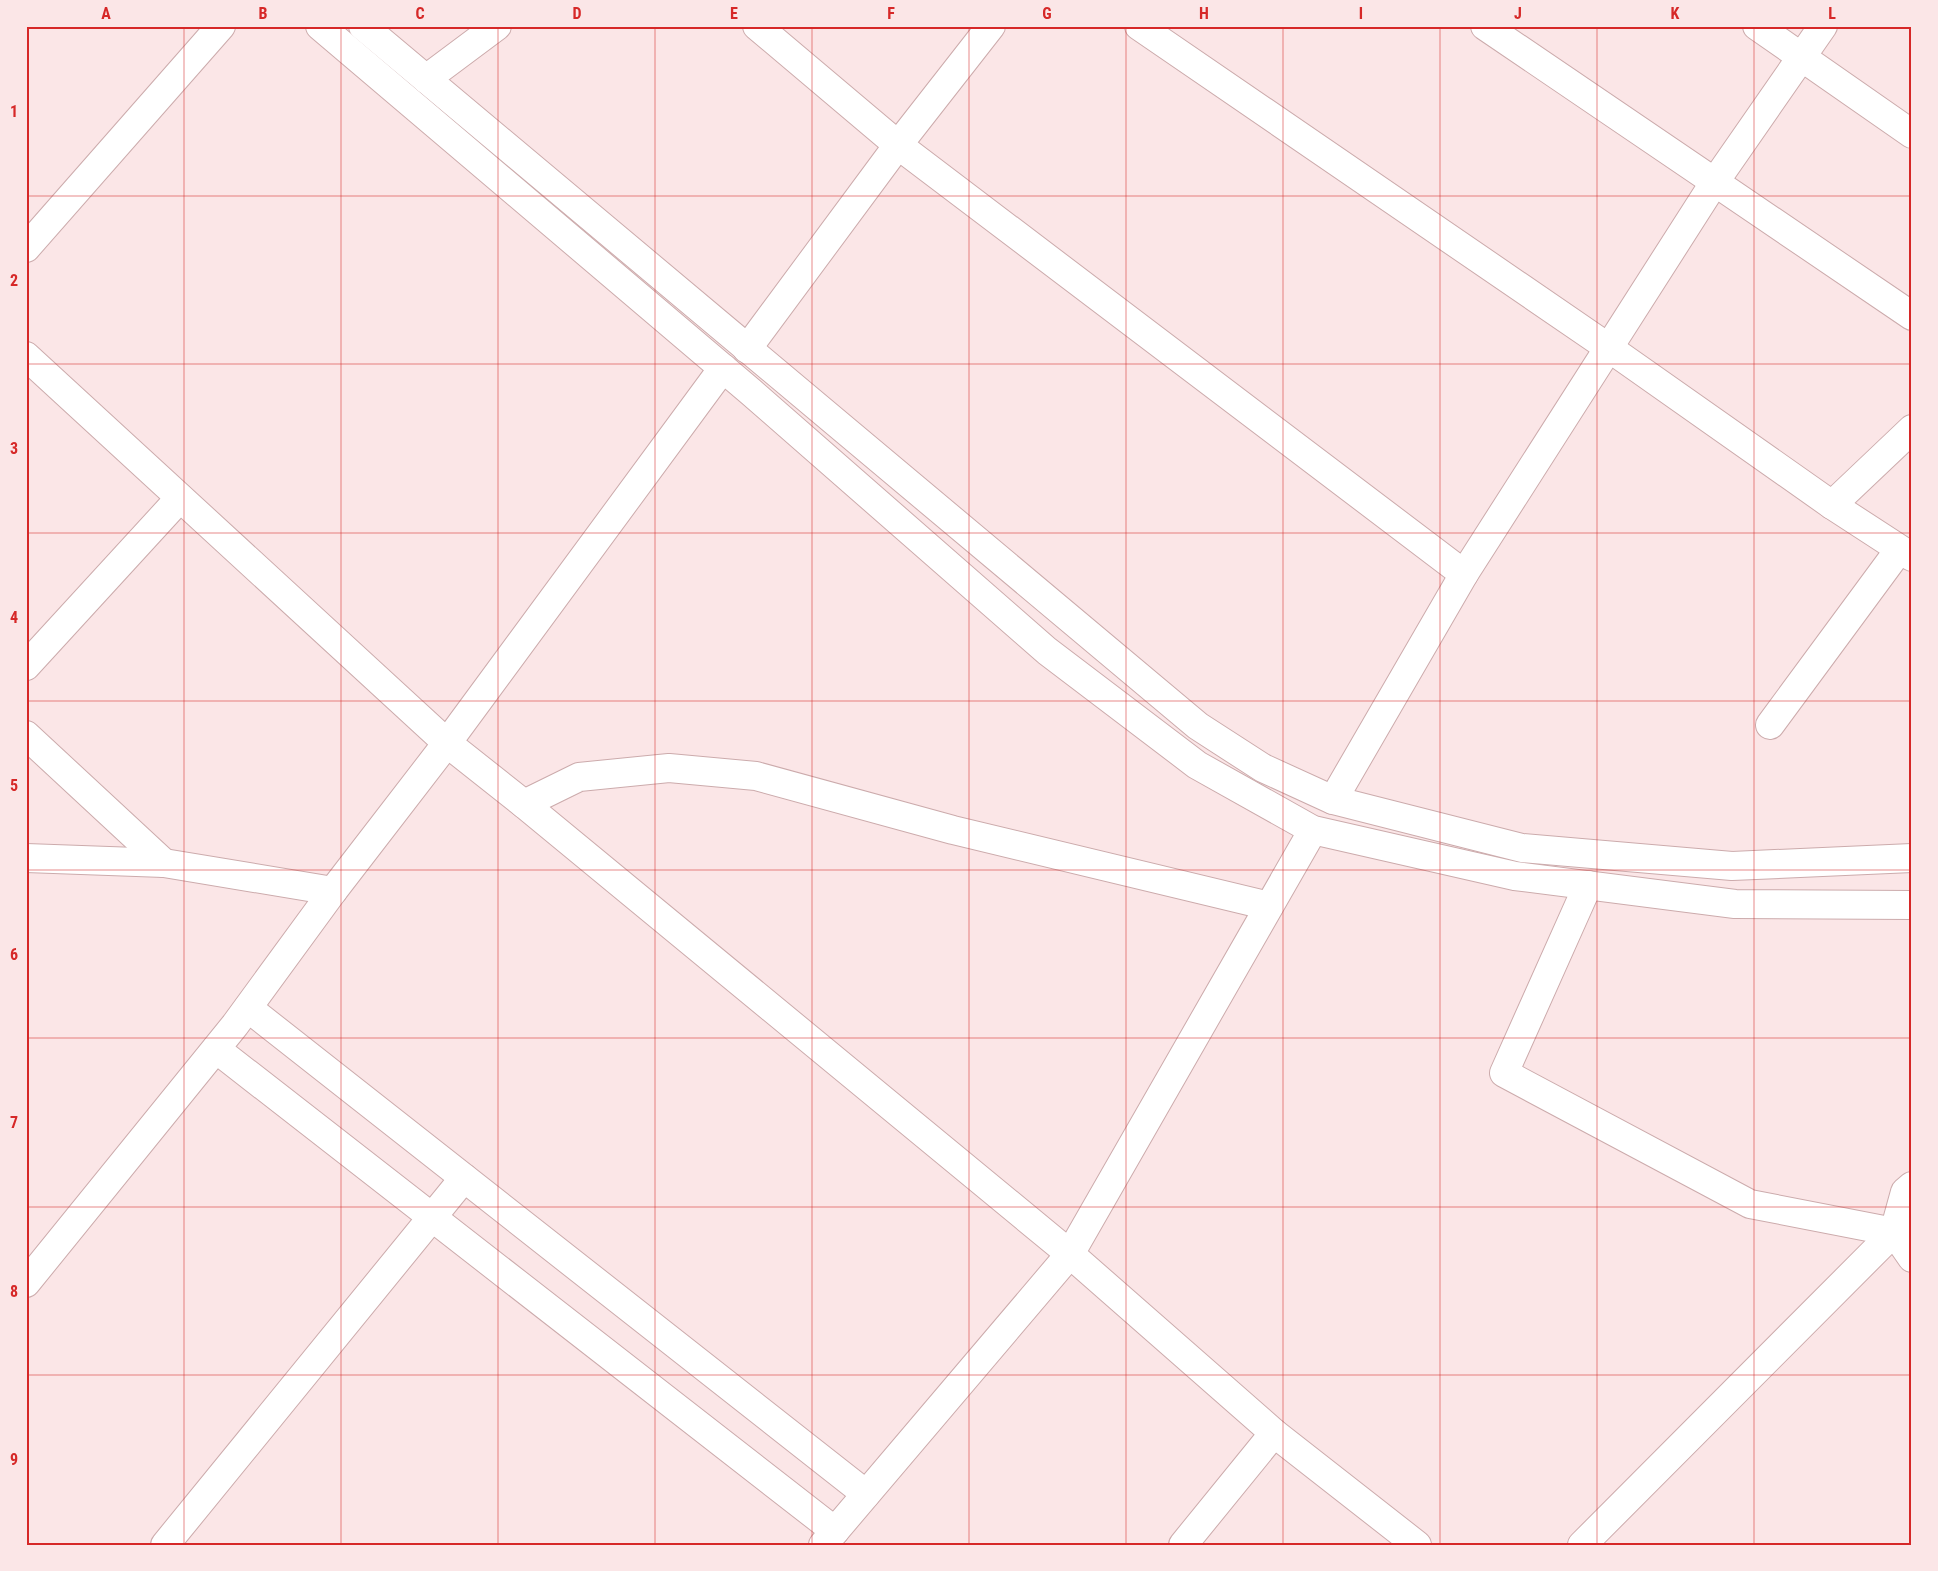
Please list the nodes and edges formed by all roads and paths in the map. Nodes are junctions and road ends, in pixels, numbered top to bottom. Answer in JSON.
{"nodes":[{"id":1,"x":221,"y":26,"type":"edge"},
{"id":2,"x":320,"y":26,"type":"edge"},
{"id":3,"x":363,"y":26,"type":"edge"},
{"id":4,"x":497,"y":26,"type":"edge"},
{"id":5,"x":757,"y":26,"type":"edge"},
{"id":6,"x":992,"y":26,"type":"edge"},
{"id":7,"x":1139,"y":26,"type":"edge"},
{"id":8,"x":1486,"y":26,"type":"edge"},
{"id":9,"x":1757,"y":26,"type":"edge"},
{"id":10,"x":1823,"y":26,"type":"edge"},
{"id":11,"x":1800,"y":57,"type":"junction"},
{"id":12,"x":426,"y":79,"type":"junction"},
{"id":13,"x":1912,"y":134,"type":"edge"},
{"id":14,"x":898,"y":145,"type":"junction"},
{"id":15,"x":1714,"y":183,"type":"junction"},
{"id":16,"x":26,"y":248,"type":"edge"},
{"id":17,"x":1912,"y":316,"type":"edge"},
{"id":18,"x":1610,"y":348,"type":"junction"},
{"id":19,"x":747,"y":349,"type":"junction"},
{"id":20,"x":26,"y":356,"type":"edge"},
{"id":21,"x":723,"y":368,"type":"junction"},
{"id":22,"x":1912,"y":429,"type":"edge"},
{"id":23,"x":180,"y":498,"type":"junction"},
{"id":24,"x":1832,"y":505,"type":"junction"},
{"id":25,"x":1905,"y":554,"type":"edge"},
{"id":26,"x":1464,"y":574,"type":"junction"},
{"id":27,"x":26,"y":666,"type":"edge"},
{"id":28,"x":1770,"y":725,"type":"dead end"},
{"id":29,"x":26,"y":735,"type":"edge"},
{"id":30,"x":446,"y":743,"type":"junction"},
{"id":31,"x":1333,"y":800,"type":"junction"},
{"id":32,"x":524,"y":804,"type":"junction"},
{"id":33,"x":1313,"y":830,"type":"junction"},
{"id":34,"x":26,"y":858,"type":"edge"},
{"id":35,"x":1912,"y":858,"type":"edge"},
{"id":36,"x":164,"y":863,"type":"junction"},
{"id":37,"x":1588,"y":885,"type":"junction"},
{"id":38,"x":333,"y":891,"type":"junction"},
{"id":39,"x":1912,"y":905,"type":"edge"},
{"id":40,"x":1269,"y":906,"type":"junction"},
{"id":41,"x":248,"y":1008,"type":"junction"},
{"id":42,"x":216,"y":1049,"type":"junction"},
{"id":43,"x":464,"y":1178,"type":"junction"},
{"id":44,"x":1912,"y":1186,"type":"edge"},
{"id":45,"x":431,"y":1217,"type":"junction"},
{"id":46,"x":1903,"y":1228,"type":"edge"},
{"id":47,"x":1070,"y":1254,"type":"junction"},
{"id":48,"x":1912,"y":1258,"type":"edge"},
{"id":49,"x":26,"y":1283,"type":"edge"},
{"id":50,"x":1274,"y":1433,"type":"junction"},
{"id":51,"x":866,"y":1494,"type":"junction"},
{"id":52,"x":829,"y":1538,"type":"edge"},
{"id":53,"x":166,"y":1545,"type":"edge"},
{"id":54,"x":1183,"y":1545,"type":"edge"},
{"id":55,"x":1417,"y":1545,"type":"edge"},
{"id":56,"x":1582,"y":1545,"type":"edge"}],
"edges":[{"from":1,"to":16,"type":"street"},
{"from":2,"to":21,"type":"street"},
{"from":3,"to":12,"type":"street"},
{"from":4,"to":12,"type":"street"},
{"from":5,"to":14,"type":"street"},
{"from":6,"to":14,"type":"street"},
{"from":7,"to":18,"type":"street"},
{"from":8,"to":15,"type":"street"},
{"from":9,"to":11,"type":"street"},
{"from":10,"to":11,"type":"street"},
{"from":11,"to":13,"type":"street"},
{"from":11,"to":15,"type":"street"},
{"from":12,"to":19,"type":"street"},
{"from":14,"to":19,"type":"street"},
{"from":14,"to":26,"type":"street"},
{"from":15,"to":17,"type":"street"},
{"from":15,"to":18,"type":"street"},
{"from":18,"to":24,"type":"street"},
{"from":18,"to":26,"type":"street"},
{"from":19,"to":31,"type":"street"},
{"from":20,"to":23,"type":"street"},
{"from":21,"to":30,"type":"street"},
{"from":21,"to":33,"type":"street"},
{"from":22,"to":24,"type":"street"},
{"from":23,"to":27,"type":"street"},
{"from":23,"to":30,"type":"street"},
{"from":24,"to":25,"type":"street"},
{"from":25,"to":28,"type":"street"},
{"from":26,"to":31,"type":"street"},
{"from":29,"to":36,"type":"street"},
{"from":30,"to":32,"type":"street"},
{"from":30,"to":38,"type":"street"},
{"from":31,"to":35,"type":"street"},
{"from":32,"to":40,"type":"street"},
{"from":32,"to":47,"type":"street"},
{"from":33,"to":37,"type":"street"},
{"from":33,"to":40,"type":"street"},
{"from":34,"to":36,"type":"street"},
{"from":36,"to":38,"type":"street"},
{"from":37,"to":39,"type":"street"},
{"from":37,"to":46,"type":"street"},
{"from":38,"to":41,"type":"street"},
{"from":40,"to":47,"type":"street"},
{"from":41,"to":42,"type":"street"},
{"from":41,"to":43,"type":"street"},
{"from":42,"to":45,"type":"street"},
{"from":42,"to":49,"type":"street"},
{"from":43,"to":45,"type":"street"},
{"from":43,"to":51,"type":"street"},
{"from":44,"to":46,"type":"street"},
{"from":45,"to":52,"type":"street"},
{"from":45,"to":53,"type":"street"},
{"from":46,"to":48,"type":"street"},
{"from":46,"to":56,"type":"street"},
{"from":47,"to":50,"type":"street"},
{"from":47,"to":51,"type":"street"},
{"from":50,"to":54,"type":"street"},
{"from":50,"to":55,"type":"street"},
{"from":51,"to":52,"type":"street"}]}
